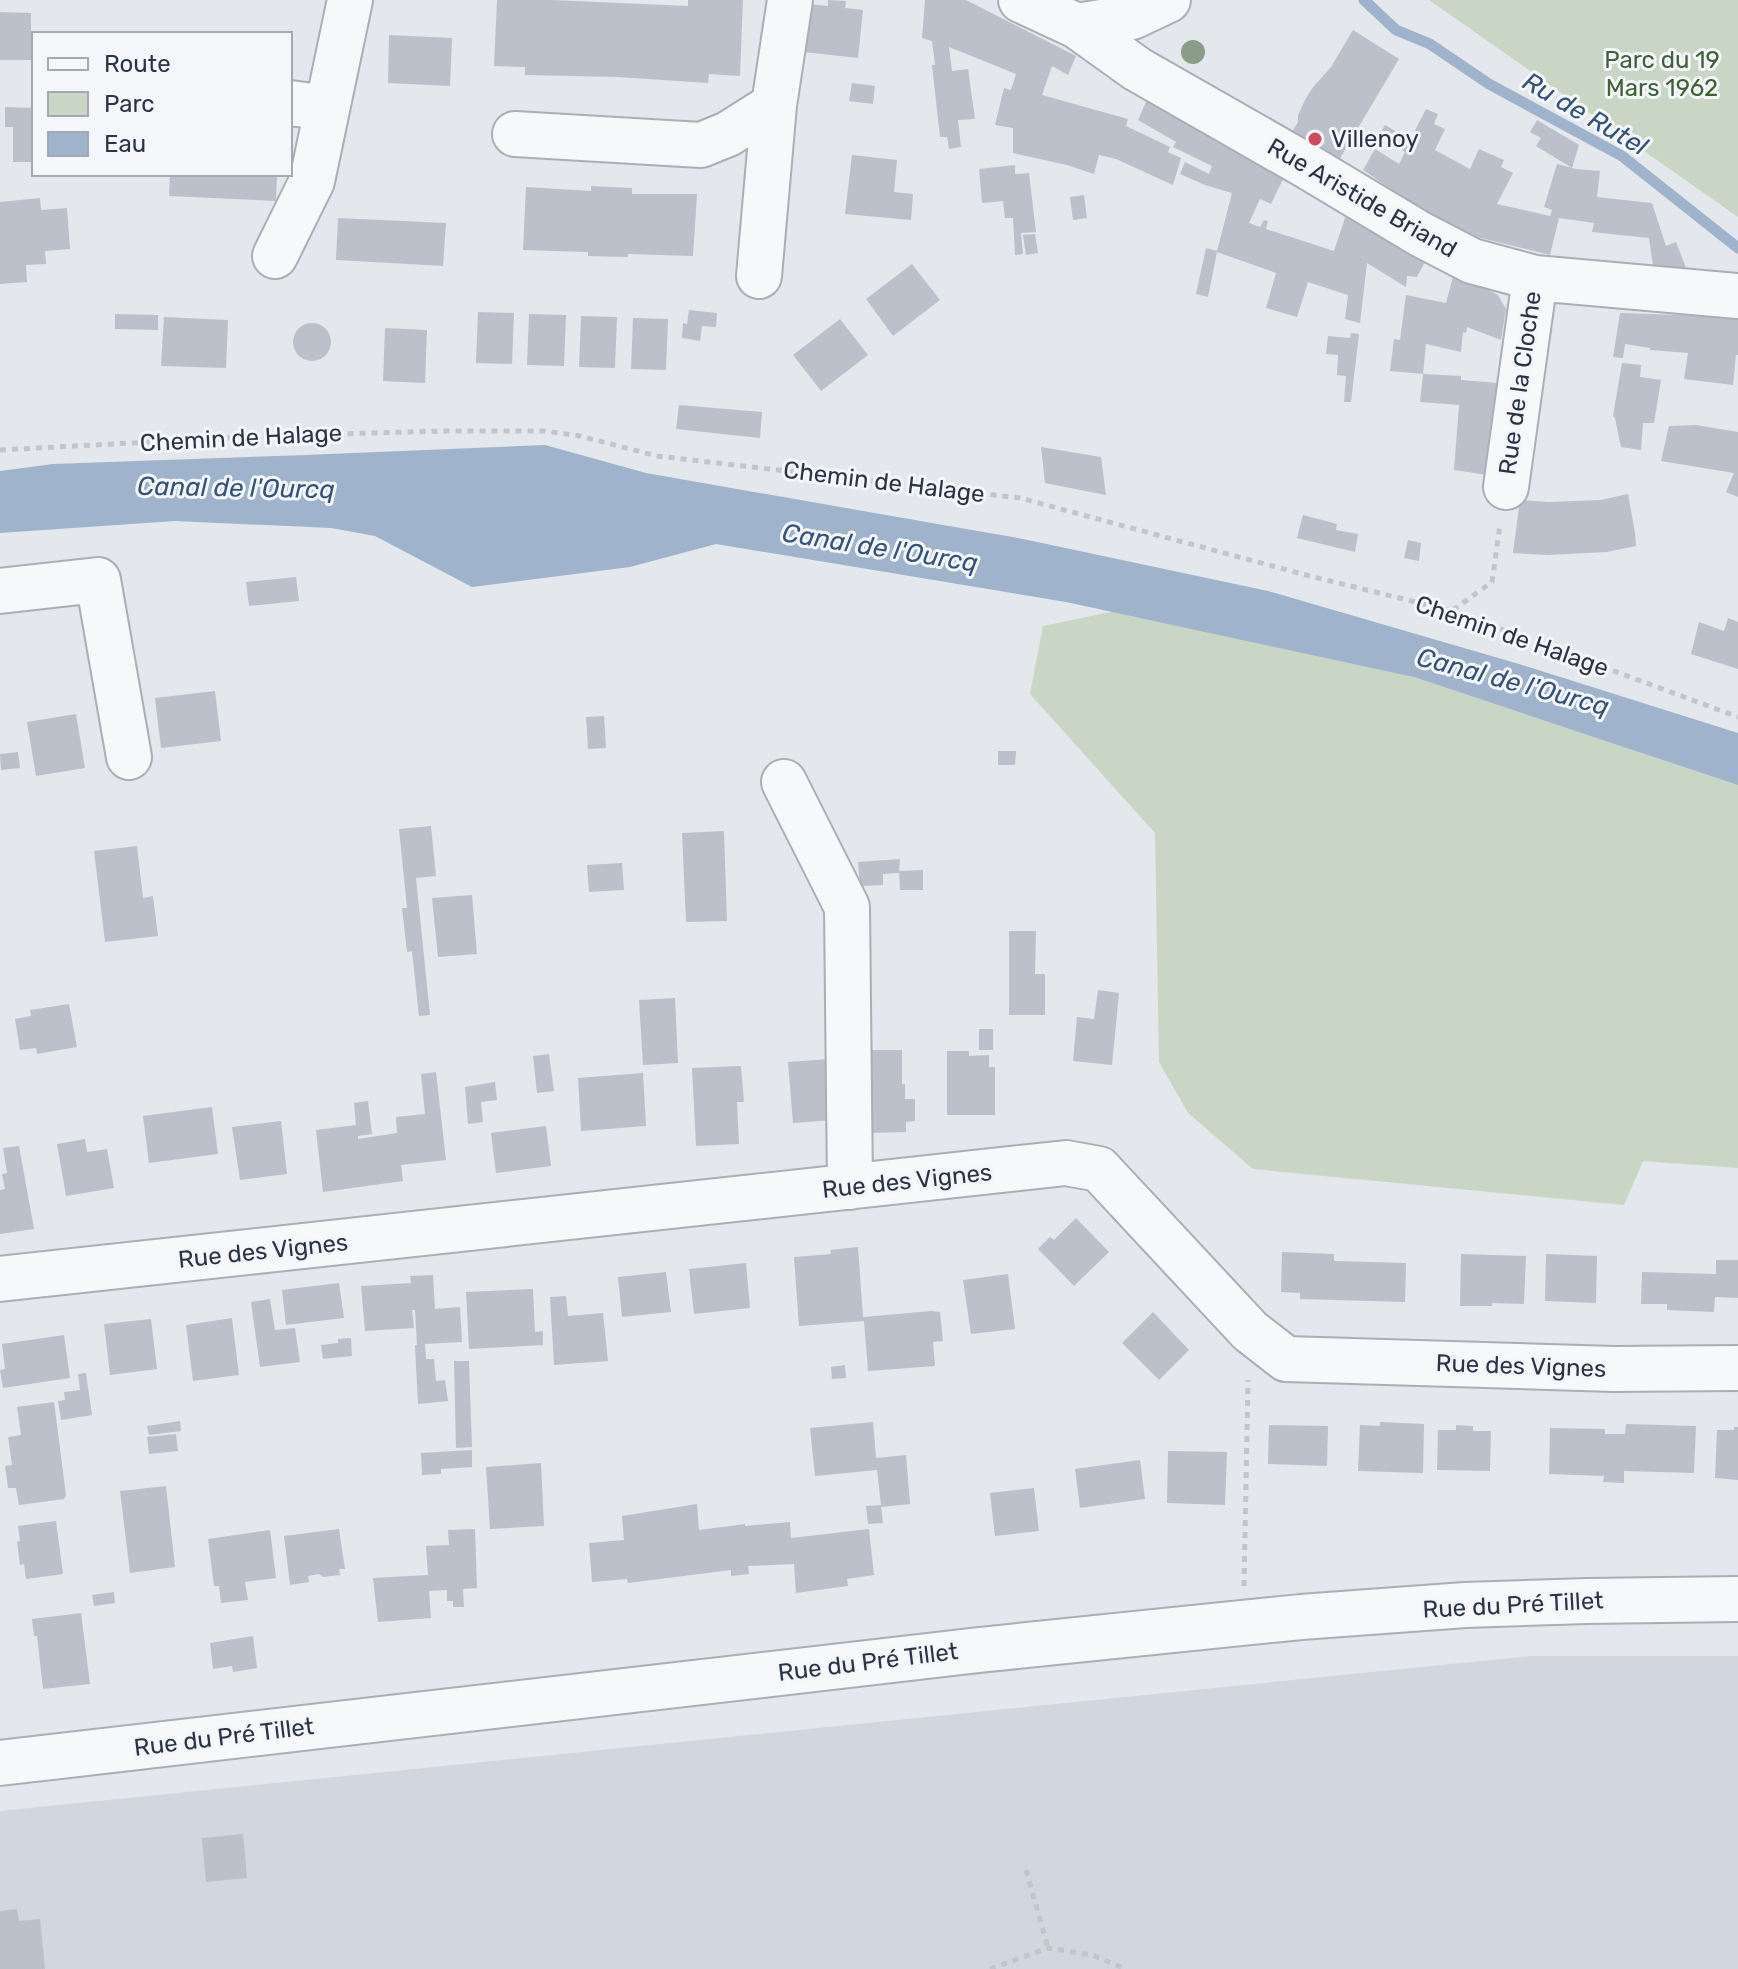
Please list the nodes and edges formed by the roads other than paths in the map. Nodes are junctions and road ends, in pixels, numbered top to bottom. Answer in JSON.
{"nodes":[{"id":1,"x":350,"y":0,"type":"edge"},
{"id":2,"x":790,"y":0,"type":"edge"},
{"id":3,"x":1021,"y":0,"type":"edge"},
{"id":4,"x":1168,"y":0,"type":"edge"},
{"id":5,"x":1077,"y":26,"type":"junction"},
{"id":6,"x":774,"y":105,"type":"junction"},
{"id":7,"x":308,"y":106,"type":"edge"},
{"id":8,"x":515,"y":134,"type":"dead end"},
{"id":9,"x":275,"y":256,"type":"dead end"},
{"id":10,"x":759,"y":276,"type":"dead end"},
{"id":11,"x":1535,"y":278,"type":"junction"},
{"id":12,"x":1738,"y":296,"type":"edge"},
{"id":13,"x":1506,"y":487,"type":"road end"},
{"id":14,"x":0,"y":591,"type":"edge"},
{"id":15,"x":129,"y":757,"type":"dead end"},
{"id":16,"x":784,"y":782,"type":"dead end"},
{"id":17,"x":850,"y":1187,"type":"junction"},
{"id":18,"x":0,"y":1279,"type":"edge"},
{"id":19,"x":1738,"y":1368,"type":"edge"},
{"id":20,"x":1738,"y":1599,"type":"edge"},
{"id":21,"x":0,"y":1763,"type":"edge"}],
"edges":[{"from":1,"to":7,"type":"street"},
{"from":2,"to":6,"type":"street"},
{"from":3,"to":5,"type":"street","name":"Rue Aristide Briand"},
{"from":4,"to":5,"type":"street"},
{"from":5,"to":11,"type":"street","name":"Rue Aristide Briand"},
{"from":6,"to":8,"type":"street"},
{"from":6,"to":10,"type":"street"},
{"from":7,"to":9,"type":"street"},
{"from":11,"to":12,"type":"street","name":"Rue Aristide Briand"},
{"from":11,"to":13,"type":"street","name":"Rue de la Cloche"},
{"from":14,"to":15,"type":"street"},
{"from":16,"to":17,"type":"street"},
{"from":17,"to":18,"type":"street","name":"Rue des Vignes"},
{"from":17,"to":19,"type":"street","name":"Rue des Vignes"},
{"from":20,"to":21,"type":"street","name":"Rue du Pré Tillet"}]}
